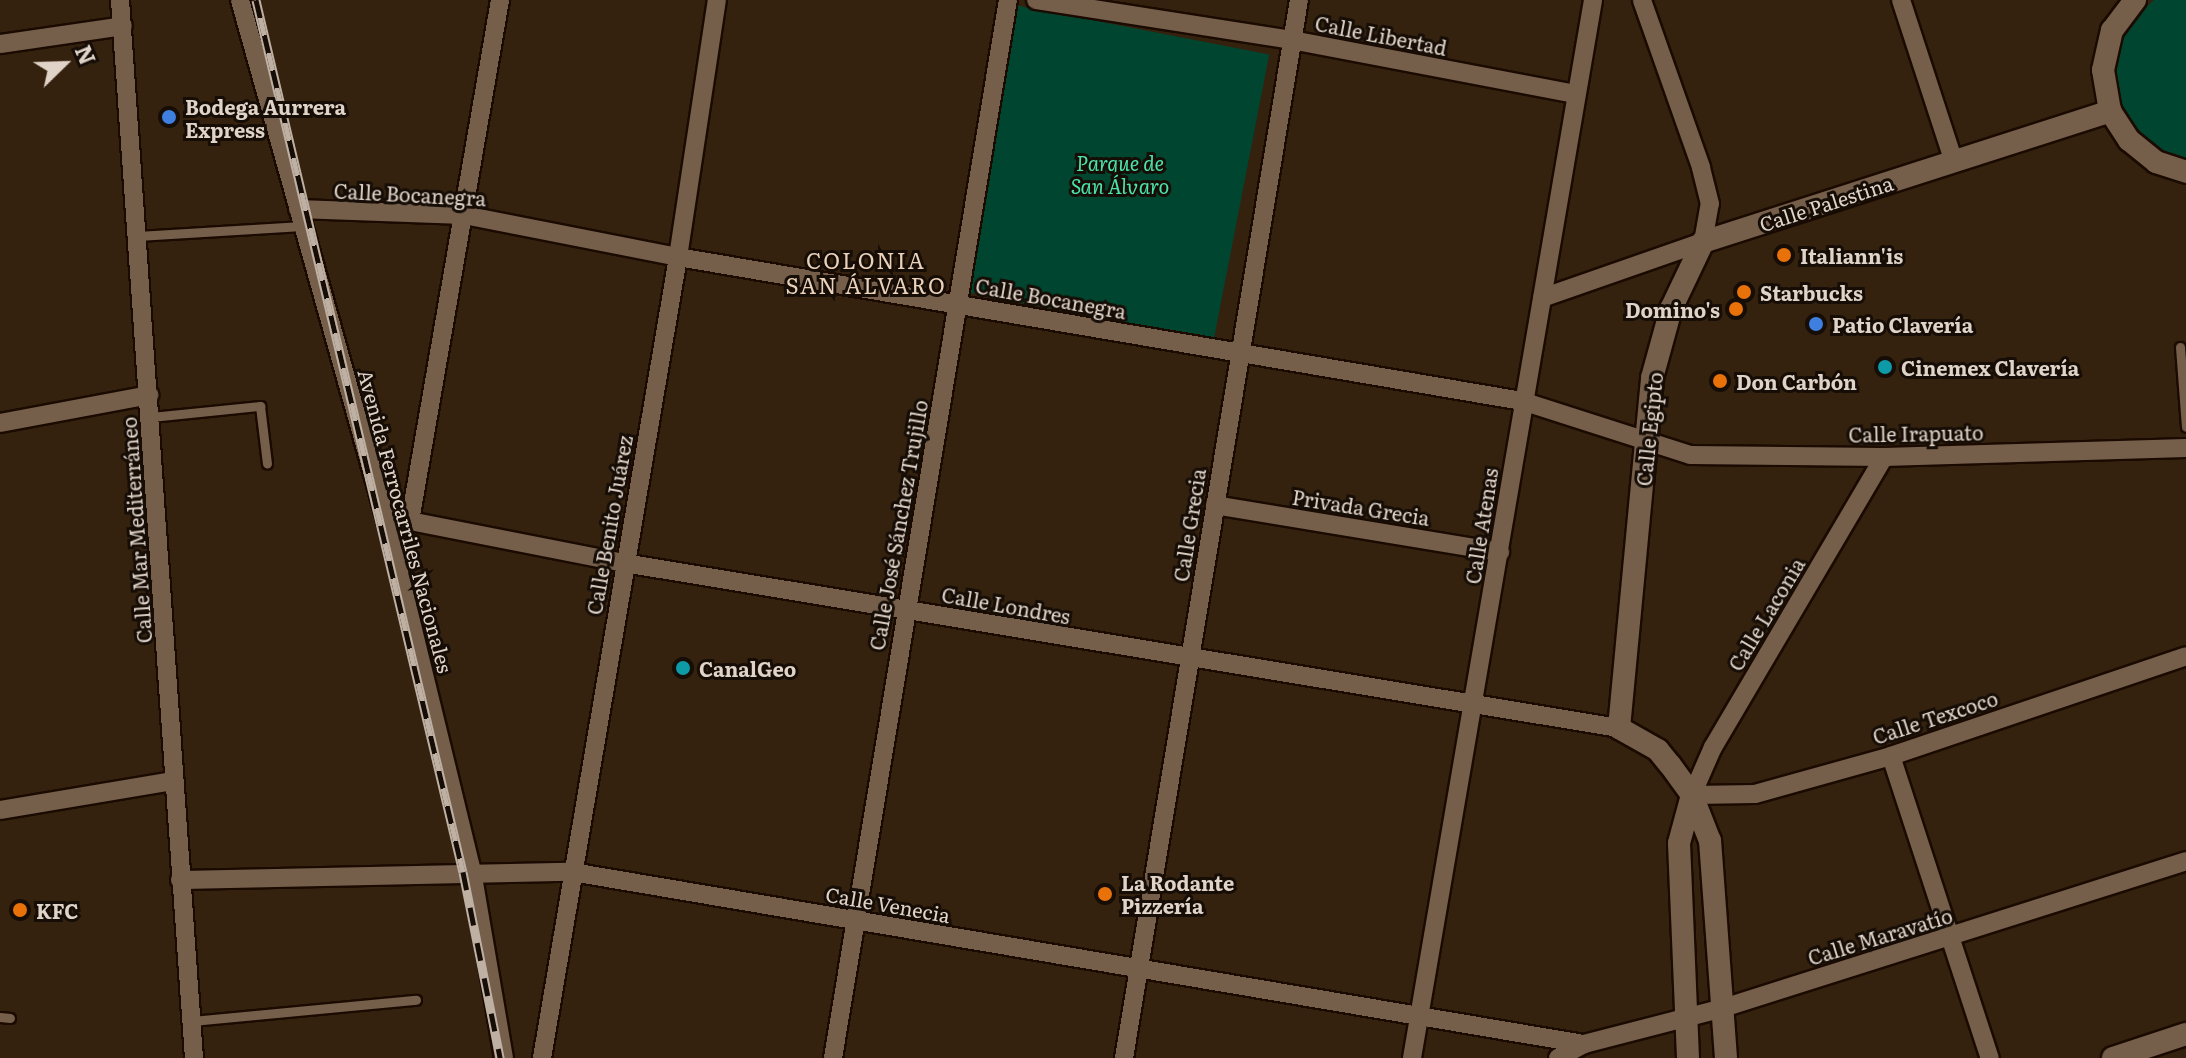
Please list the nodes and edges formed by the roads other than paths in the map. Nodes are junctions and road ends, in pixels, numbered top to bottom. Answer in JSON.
{"nodes":[{"id":1,"x":120,"y":0,"type":"edge"},
{"id":2,"x":240,"y":0,"type":"edge"},
{"id":3,"x":500,"y":0,"type":"edge"},
{"id":4,"x":717,"y":0,"type":"edge"},
{"id":5,"x":1008,"y":0,"type":"edge"},
{"id":6,"x":1036,"y":0,"type":"edge"},
{"id":7,"x":1299,"y":0,"type":"edge"},
{"id":8,"x":1593,"y":0,"type":"edge"},
{"id":9,"x":1642,"y":0,"type":"edge"},
{"id":10,"x":1901,"y":0,"type":"edge"},
{"id":11,"x":2135,"y":0,"type":"edge"},
{"id":12,"x":123,"y":26,"type":"junction"},
{"id":13,"x":1292,"y":40,"type":"junction"},
{"id":14,"x":0,"y":44,"type":"edge"},
{"id":15,"x":1575,"y":94,"type":"junction"},
{"id":16,"x":2110,"y":111,"type":"junction"},
{"id":17,"x":1954,"y":162,"type":"junction"},
{"id":18,"x":2186,"y":172,"type":"edge"},
{"id":19,"x":464,"y":215,"type":"junction"},
{"id":20,"x":300,"y":218,"type":"junction"},
{"id":21,"x":138,"y":236,"type":"junction"},
{"id":22,"x":1703,"y":242,"type":"junction"},
{"id":23,"x":678,"y":257,"type":"junction"},
{"id":24,"x":1542,"y":298,"type":"junction"},
{"id":25,"x":958,"y":305,"type":"junction"},
{"id":26,"x":2180,"y":347,"type":"dead end"},
{"id":27,"x":1240,"y":352,"type":"junction"},
{"id":28,"x":149,"y":395,"type":"junction"},
{"id":29,"x":1522,"y":401,"type":"junction"},
{"id":30,"x":151,"y":417,"type":"junction"},
{"id":31,"x":0,"y":423,"type":"edge"},
{"id":32,"x":2186,"y":427,"type":"edge"},
{"id":33,"x":1648,"y":445,"type":"junction"},
{"id":34,"x":2186,"y":448,"type":"edge"},
{"id":35,"x":1884,"y":457,"type":"junction"},
{"id":36,"x":267,"y":464,"type":"dead end"},
{"id":37,"x":1215,"y":505,"type":"junction"},
{"id":38,"x":410,"y":521,"type":"junction"},
{"id":39,"x":389,"y":531,"type":"junction"},
{"id":40,"x":1500,"y":552,"type":"junction"},
{"id":41,"x":624,"y":563,"type":"junction"},
{"id":42,"x":906,"y":610,"type":"junction"},
{"id":43,"x":2186,"y":656,"type":"edge"},
{"id":44,"x":1189,"y":659,"type":"junction"},
{"id":45,"x":1472,"y":706,"type":"junction"},
{"id":46,"x":1619,"y":728,"type":"junction"},
{"id":47,"x":1891,"y":756,"type":"junction"},
{"id":48,"x":174,"y":781,"type":"junction"},
{"id":49,"x":1692,"y":795,"type":"junction"},
{"id":50,"x":0,"y":810,"type":"edge"},
{"id":51,"x":2186,"y":861,"type":"edge"},
{"id":52,"x":472,"y":871,"type":"junction"},
{"id":53,"x":572,"y":872,"type":"junction"},
{"id":54,"x":180,"y":880,"type":"junction"},
{"id":55,"x":854,"y":921,"type":"junction"},
{"id":56,"x":1951,"y":937,"type":"junction"},
{"id":57,"x":1137,"y":969,"type":"junction"},
{"id":58,"x":416,"y":1000,"type":"dead end"},
{"id":59,"x":1723,"y":1008,"type":"junction"},
{"id":60,"x":1418,"y":1016,"type":"junction"},
{"id":61,"x":1685,"y":1018,"type":"junction"},
{"id":62,"x":192,"y":1021,"type":"junction"},
{"id":63,"x":2186,"y":1034,"type":"edge"},
{"id":64,"x":1584,"y":1044,"type":"junction"},
{"id":65,"x":194,"y":1058,"type":"edge"},
{"id":66,"x":504,"y":1058,"type":"edge"},
{"id":67,"x":542,"y":1058,"type":"edge"},
{"id":68,"x":833,"y":1058,"type":"edge"},
{"id":69,"x":1124,"y":1058,"type":"edge"},
{"id":70,"x":1412,"y":1058,"type":"edge"},
{"id":71,"x":1558,"y":1058,"type":"edge"},
{"id":72,"x":1688,"y":1058,"type":"edge"},
{"id":73,"x":1726,"y":1058,"type":"edge"},
{"id":74,"x":1990,"y":1058,"type":"edge"},
{"id":75,"x":2113,"y":1058,"type":"edge"}],
"edges":[{"from":1,"to":12,"type":"street","name":"Calle Mar Mediterráneo"},
{"from":2,"to":20,"type":"street","name":"Avenida Ferrocarriles Nacionales"},
{"from":3,"to":19,"type":"street"},
{"from":4,"to":23,"type":"street","name":"Calle Benito Juárez"},
{"from":5,"to":25,"type":"street","name":"Calle José Sánchez Trujillo"},
{"from":6,"to":13,"type":"street","name":"Calle Libertad"},
{"from":7,"to":13,"type":"street","name":"Calle Grecia"},
{"from":8,"to":15,"type":"street","name":"Calle Atenas"},
{"from":9,"to":22,"type":"street","name":"Calle Egipto"},
{"from":10,"to":17,"type":"street"},
{"from":11,"to":16,"type":"street"},
{"from":12,"to":14,"type":"street"},
{"from":12,"to":21,"type":"street","name":"Calle Mar Mediterráneo"},
{"from":13,"to":15,"type":"street","name":"Calle Libertad"},
{"from":13,"to":27,"type":"street","name":"Calle Grecia"},
{"from":15,"to":24,"type":"street","name":"Calle Atenas"},
{"from":16,"to":17,"type":"street","name":"Calle Palestina"},
{"from":16,"to":18,"type":"street"},
{"from":17,"to":22,"type":"street","name":"Calle Palestina"},
{"from":19,"to":20,"type":"street","name":"Calle Bocanegra"},
{"from":19,"to":23,"type":"street","name":"Calle Bocanegra"},
{"from":19,"to":38,"type":"street"},
{"from":20,"to":21,"type":"lane"},
{"from":20,"to":39,"type":"street","name":"Avenida Ferrocarriles Nacionales"},
{"from":21,"to":28,"type":"street","name":"Calle Mar Mediterráneo"},
{"from":22,"to":24,"type":"street","name":"Calle Palestina"},
{"from":22,"to":33,"type":"street","name":"Calle Egipto"},
{"from":23,"to":25,"type":"street","name":"Calle Bocanegra"},
{"from":23,"to":41,"type":"street","name":"Calle Benito Juárez"},
{"from":24,"to":29,"type":"street","name":"Calle Atenas"},
{"from":25,"to":27,"type":"street","name":"Calle Bocanegra"},
{"from":25,"to":42,"type":"street","name":"Calle José Sánchez Trujillo"},
{"from":26,"to":32,"type":"lane"},
{"from":27,"to":29,"type":"street","name":"Calle Bocanegra"},
{"from":27,"to":37,"type":"street","name":"Calle Grecia"},
{"from":28,"to":30,"type":"street","name":"Calle Mar Mediterráneo"},
{"from":28,"to":31,"type":"street"},
{"from":29,"to":33,"type":"street","name":"Calle Bocanegra"},
{"from":29,"to":40,"type":"street","name":"Calle Atenas"},
{"from":30,"to":36,"type":"lane"},
{"from":30,"to":48,"type":"street","name":"Calle Mar Mediterráneo"},
{"from":33,"to":35,"type":"street","name":"Calle Irapuato"},
{"from":33,"to":46,"type":"street","name":"Calle Egipto"},
{"from":34,"to":35,"type":"street","name":"Calle Irapuato"},
{"from":35,"to":49,"type":"street","name":"Calle Laconia"},
{"from":37,"to":40,"type":"street","name":"Privada Grecia"},
{"from":37,"to":44,"type":"street","name":"Calle Grecia"},
{"from":38,"to":39,"type":"street"},
{"from":38,"to":41,"type":"street","name":"Calle Londres"},
{"from":39,"to":52,"type":"street","name":"Avenida Ferrocarriles Nacionales"},
{"from":40,"to":45,"type":"street","name":"Calle Atenas"},
{"from":41,"to":42,"type":"street","name":"Calle Londres"},
{"from":41,"to":53,"type":"street","name":"Calle Benito Juárez"},
{"from":42,"to":44,"type":"street","name":"Calle Londres"},
{"from":42,"to":55,"type":"street","name":"Calle José Sánchez Trujillo"},
{"from":43,"to":47,"type":"street","name":"Calle Texcoco"},
{"from":44,"to":45,"type":"street","name":"Calle Londres"},
{"from":44,"to":57,"type":"street","name":"Calle Grecia"},
{"from":45,"to":46,"type":"street","name":"Calle Londres"},
{"from":45,"to":60,"type":"street","name":"Calle Atenas"},
{"from":46,"to":49,"type":"street"},
{"from":47,"to":49,"type":"street","name":"Calle Texcoco"},
{"from":47,"to":56,"type":"street"},
{"from":48,"to":50,"type":"street"},
{"from":48,"to":54,"type":"street","name":"Calle Mar Mediterráneo"},
{"from":49,"to":59,"type":"street"},
{"from":49,"to":61,"type":"street"},
{"from":51,"to":56,"type":"street","name":"Calle Maravatío"},
{"from":52,"to":53,"type":"street","name":"Calle Venecia"},
{"from":52,"to":54,"type":"street","name":"Calle Venecia"},
{"from":52,"to":66,"type":"street","name":"Avenida Ferrocarriles Nacionales"},
{"from":53,"to":55,"type":"street","name":"Calle Venecia"},
{"from":53,"to":67,"type":"street","name":"Calle Benito Juárez"},
{"from":54,"to":62,"type":"street","name":"Calle Mar Mediterráneo"},
{"from":55,"to":57,"type":"street","name":"Calle Venecia"},
{"from":55,"to":68,"type":"street","name":"Calle José Sánchez Trujillo"},
{"from":56,"to":59,"type":"street","name":"Calle Maravatío"},
{"from":56,"to":74,"type":"street"},
{"from":57,"to":60,"type":"street","name":"Calle Venecia"},
{"from":57,"to":69,"type":"street","name":"Calle Grecia"},
{"from":58,"to":62,"type":"lane"},
{"from":59,"to":61,"type":"street","name":"Calle Maravatío"},
{"from":59,"to":73,"type":"street"},
{"from":60,"to":64,"type":"street","name":"Calle Venecia"},
{"from":60,"to":70,"type":"street","name":"Calle Atenas"},
{"from":61,"to":64,"type":"street","name":"Calle Maravatío"},
{"from":61,"to":72,"type":"street"},
{"from":62,"to":65,"type":"street","name":"Calle Mar Mediterráneo"},
{"from":63,"to":75,"type":"street"},
{"from":64,"to":71,"type":"street"}]}
